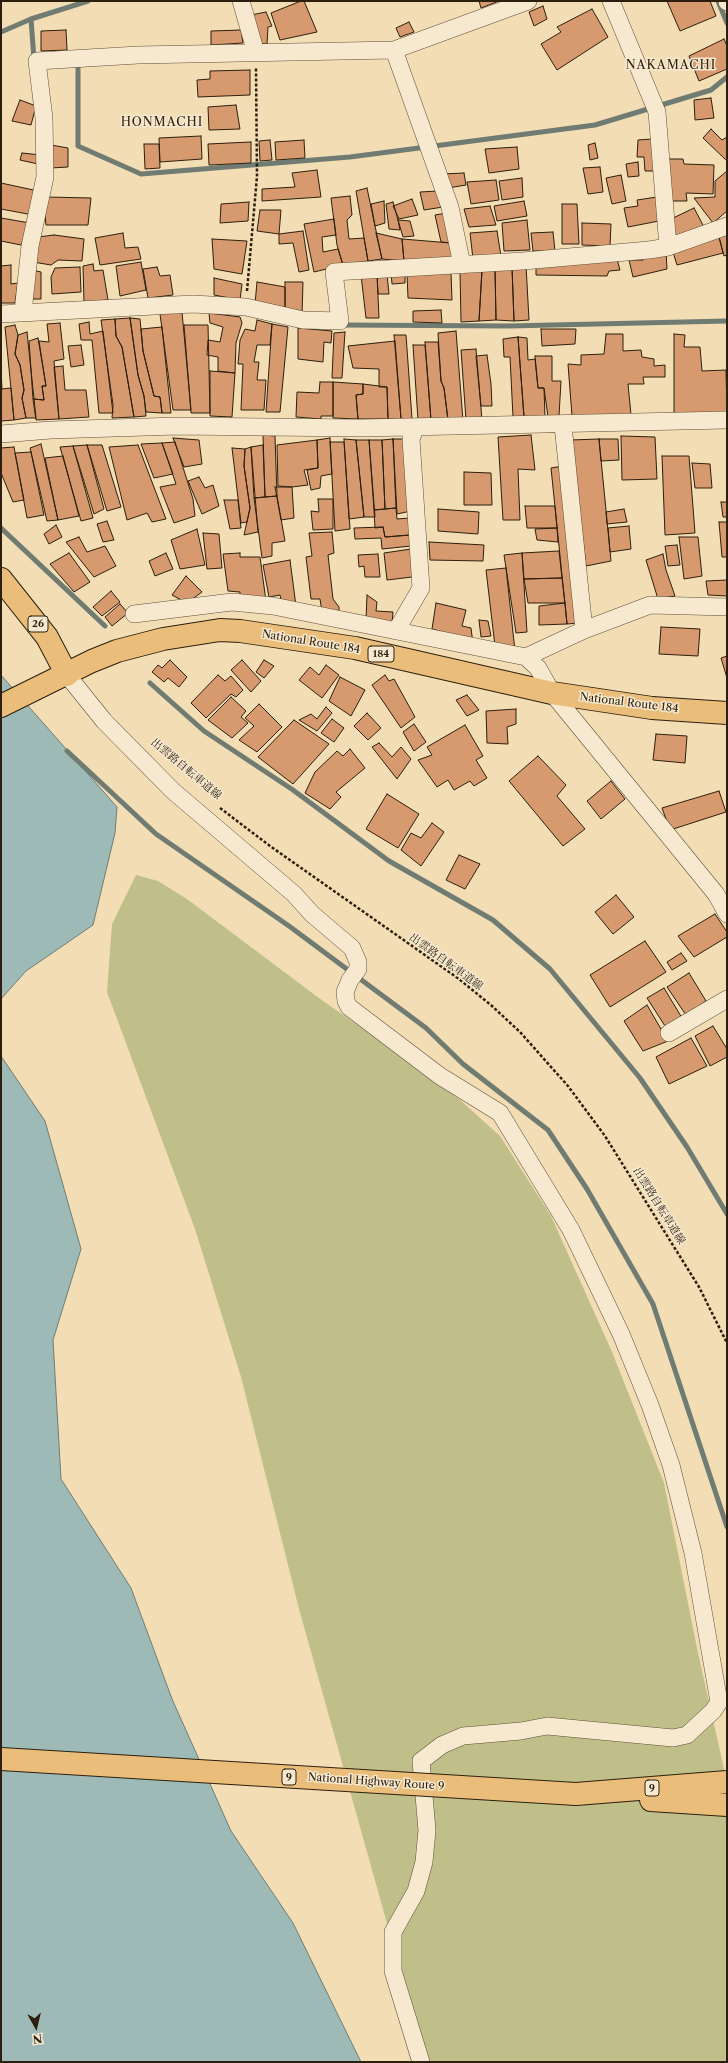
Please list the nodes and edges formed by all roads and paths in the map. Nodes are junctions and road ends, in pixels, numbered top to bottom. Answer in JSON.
{"nodes":[{"id":1,"x":241,"y":1,"type":"edge"},
{"id":2,"x":528,"y":1,"type":"edge"},
{"id":3,"x":611,"y":1,"type":"edge"},
{"id":4,"x":394,"y":50,"type":"junction"},
{"id":5,"x":256,"y":53,"type":"junction"},
{"id":6,"x":727,"y":226,"type":"edge"},
{"id":7,"x":668,"y":247,"type":"junction"},
{"id":8,"x":462,"y":265,"type":"junction"},
{"id":9,"x":246,"y":307,"type":"junction"},
{"id":10,"x":23,"y":312,"type":"junction"},
{"id":11,"x":1,"y":314,"type":"edge"},
{"id":12,"x":727,"y":420,"type":"edge"},
{"id":13,"x":563,"y":425,"type":"junction"},
{"id":14,"x":416,"y":427,"type":"junction"},
{"id":15,"x":1,"y":434,"type":"edge"},
{"id":16,"x":1,"y":579,"type":"edge"},
{"id":17,"x":727,"y":607,"type":"edge"},
{"id":18,"x":134,"y":614,"type":"dead end"},
{"id":19,"x":584,"y":630,"type":"junction"},
{"id":20,"x":396,"y":631,"type":"junction"},
{"id":21,"x":526,"y":657,"type":"junction"},
{"id":22,"x":67,"y":674,"type":"junction"},
{"id":23,"x":552,"y":693,"type":"junction"},
{"id":24,"x":1,"y":706,"type":"edge"},
{"id":25,"x":727,"y":714,"type":"edge"},
{"id":26,"x":216,"y":804,"type":"dead end"},
{"id":27,"x":727,"y":914,"type":"edge"},
{"id":28,"x":727,"y":999,"type":"edge"},
{"id":29,"x":668,"y":1033,"type":"dead end"},
{"id":30,"x":727,"y":1343,"type":"edge"},
{"id":31,"x":1,"y":1759,"type":"edge"},
{"id":32,"x":727,"y":1782,"type":"edge"},
{"id":33,"x":576,"y":1794,"type":"junction"},
{"id":34,"x":727,"y":1805,"type":"edge"},
{"id":35,"x":422,"y":2062,"type":"edge"}],
"edges":[{"from":1,"to":5,"type":"street"},
{"from":2,"to":4,"type":"street"},
{"from":3,"to":7,"type":"street"},
{"from":4,"to":5,"type":"street"},
{"from":4,"to":8,"type":"street"},
{"from":5,"to":9,"type":"path"},
{"from":5,"to":10,"type":"street"},
{"from":6,"to":7,"type":"street"},
{"from":7,"to":8,"type":"street"},
{"from":8,"to":9,"type":"street"},
{"from":9,"to":10,"type":"street"},
{"from":10,"to":11,"type":"street"},
{"from":12,"to":13,"type":"street"},
{"from":13,"to":14,"type":"street"},
{"from":13,"to":19,"type":"street"},
{"from":14,"to":15,"type":"street"},
{"from":14,"to":20,"type":"street"},
{"from":16,"to":22,"type":"main road","number":"26"},
{"from":17,"to":19,"type":"street"},
{"from":18,"to":20,"type":"street"},
{"from":19,"to":21,"type":"street"},
{"from":20,"to":21,"type":"street"},
{"from":21,"to":23,"type":"street"},
{"from":22,"to":23,"type":"main road","name":"National Route 184","number":"184"},
{"from":22,"to":24,"type":"main road","name":"National Route 184","number":"184"},
{"from":22,"to":35,"type":"street"},
{"from":23,"to":25,"type":"main road","name":"National Route 184","number":"184"},
{"from":23,"to":27,"type":"street"},
{"from":26,"to":30,"type":"path","name":"出雲路自転車道線"},
{"from":28,"to":29,"type":"street"},
{"from":31,"to":33,"type":"main road","name":"National Highway Route 9","number":"9","bridge":true},
{"from":32,"to":33,"type":"main road","number":"9"},
{"from":33,"to":34,"type":"main road","name":"National Highway Route 9","number":"9"}]}
